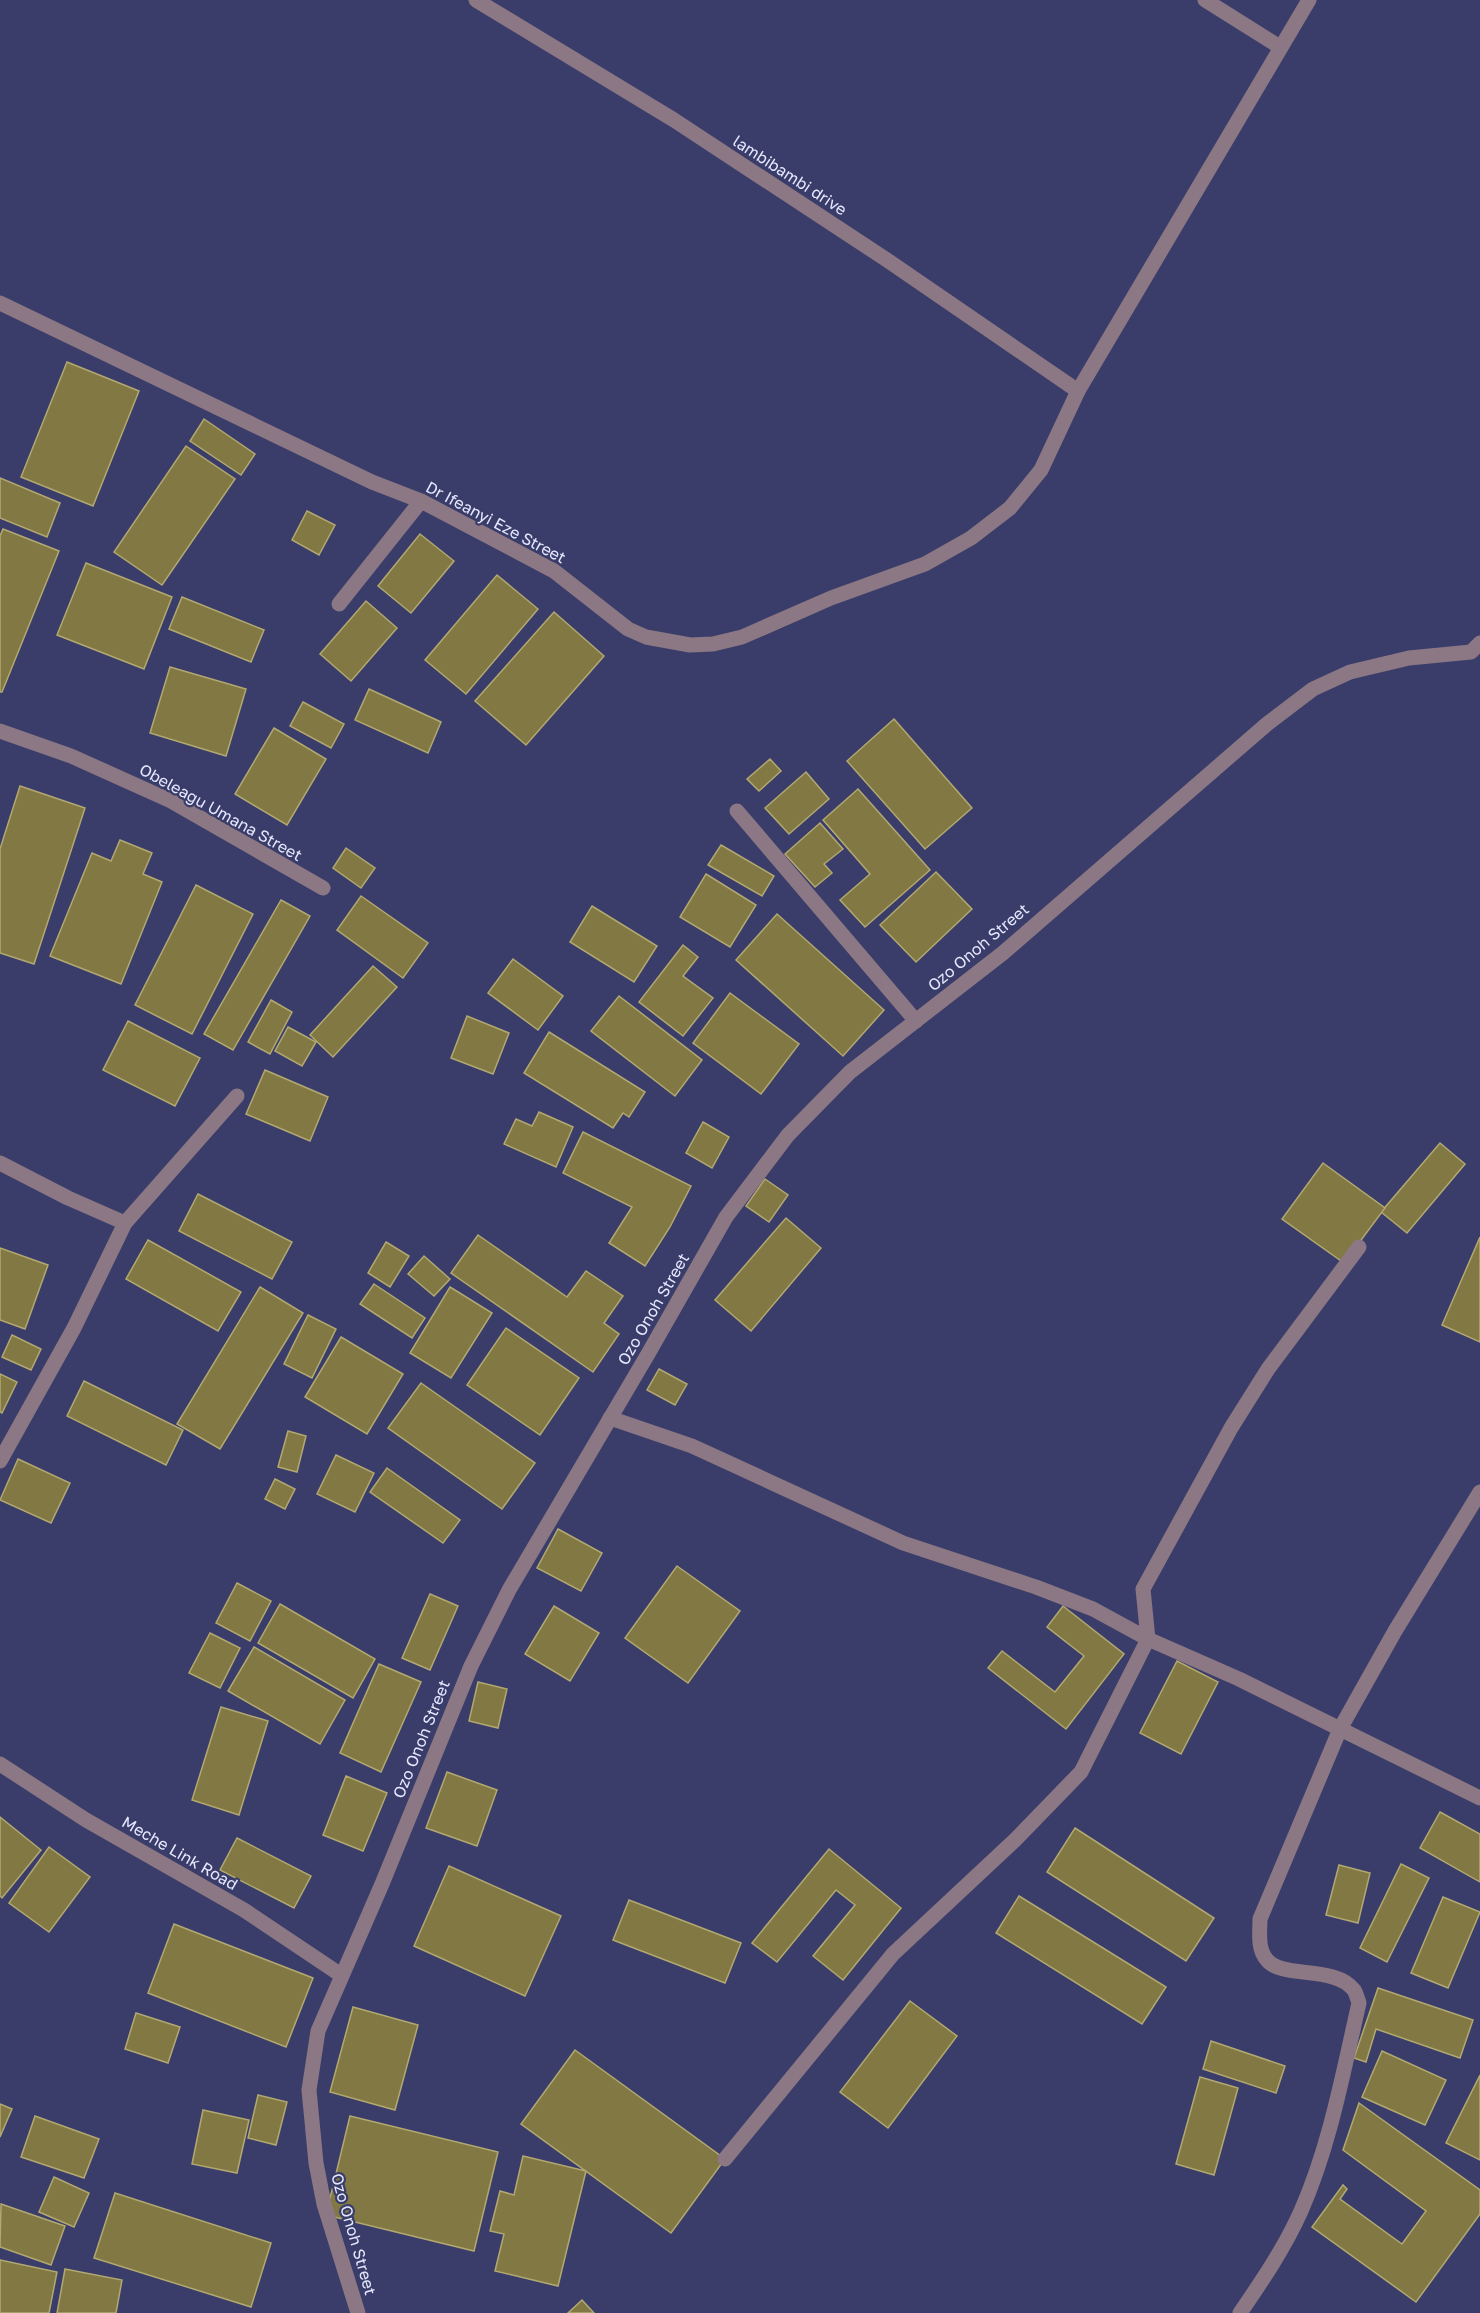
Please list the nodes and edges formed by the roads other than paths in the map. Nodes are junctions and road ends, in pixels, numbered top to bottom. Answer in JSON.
{"nodes":[{"id":1,"x":476,"y":0,"type":"edge"},
{"id":2,"x":1205,"y":0,"type":"edge"},
{"id":3,"x":1309,"y":0,"type":"edge"},
{"id":4,"x":1280,"y":47,"type":"junction"},
{"id":5,"x":0,"y":303,"type":"edge"},
{"id":6,"x":1078,"y":391,"type":"junction"},
{"id":7,"x":421,"y":501,"type":"junction"},
{"id":8,"x":339,"y":604,"type":"dead end"},
{"id":9,"x":1477,"y":651,"type":"edge"},
{"id":10,"x":0,"y":731,"type":"edge"},
{"id":11,"x":737,"y":811,"type":"dead end"},
{"id":12,"x":323,"y":888,"type":"dead end"},
{"id":13,"x":916,"y":1021,"type":"junction"},
{"id":14,"x":237,"y":1096,"type":"dead end"},
{"id":15,"x":0,"y":1163,"type":"edge"},
{"id":16,"x":125,"y":1223,"type":"junction"},
{"id":17,"x":1359,"y":1247,"type":"dead end"},
{"id":18,"x":610,"y":1418,"type":"junction"},
{"id":19,"x":0,"y":1461,"type":"edge"},
{"id":20,"x":1480,"y":1492,"type":"edge"},
{"id":21,"x":1149,"y":1639,"type":"junction"},
{"id":22,"x":1340,"y":1729,"type":"junction"},
{"id":23,"x":0,"y":1764,"type":"edge"},
{"id":24,"x":1480,"y":1798,"type":"edge"},
{"id":25,"x":341,"y":1975,"type":"junction"},
{"id":26,"x":725,"y":2159,"type":"dead end"},
{"id":27,"x":358,"y":2313,"type":"edge"},
{"id":28,"x":1240,"y":2313,"type":"edge"}],
"edges":[{"from":1,"to":6,"type":"street","name":"lambibambi drive"},
{"from":2,"to":4,"type":"street"},
{"from":3,"to":4,"type":"street","name":"Dr Ifeanyi Eze Street"},
{"from":4,"to":6,"type":"street","name":"Dr Ifeanyi Eze Street"},
{"from":5,"to":7,"type":"street","name":"Dr Ifeanyi Eze Street"},
{"from":6,"to":7,"type":"street","name":"Dr Ifeanyi Eze Street"},
{"from":7,"to":8,"type":"street"},
{"from":9,"to":13,"type":"street","name":"Ozo Onoh Street"},
{"from":10,"to":12,"type":"street","name":"Obeleagu Umana Street"},
{"from":11,"to":13,"type":"street"},
{"from":13,"to":18,"type":"street","name":"Ozo Onoh Street"},
{"from":14,"to":16,"type":"street"},
{"from":15,"to":16,"type":"street"},
{"from":16,"to":19,"type":"street"},
{"from":17,"to":21,"type":"street"},
{"from":18,"to":21,"type":"street"},
{"from":18,"to":25,"type":"street","name":"Ozo Onoh Street"},
{"from":20,"to":22,"type":"street"},
{"from":21,"to":22,"type":"street"},
{"from":21,"to":26,"type":"street"},
{"from":22,"to":24,"type":"street"},
{"from":22,"to":28,"type":"street"},
{"from":23,"to":25,"type":"street","name":"Meche Link Road"},
{"from":25,"to":27,"type":"street","name":"Ozo Onoh Street"}]}
